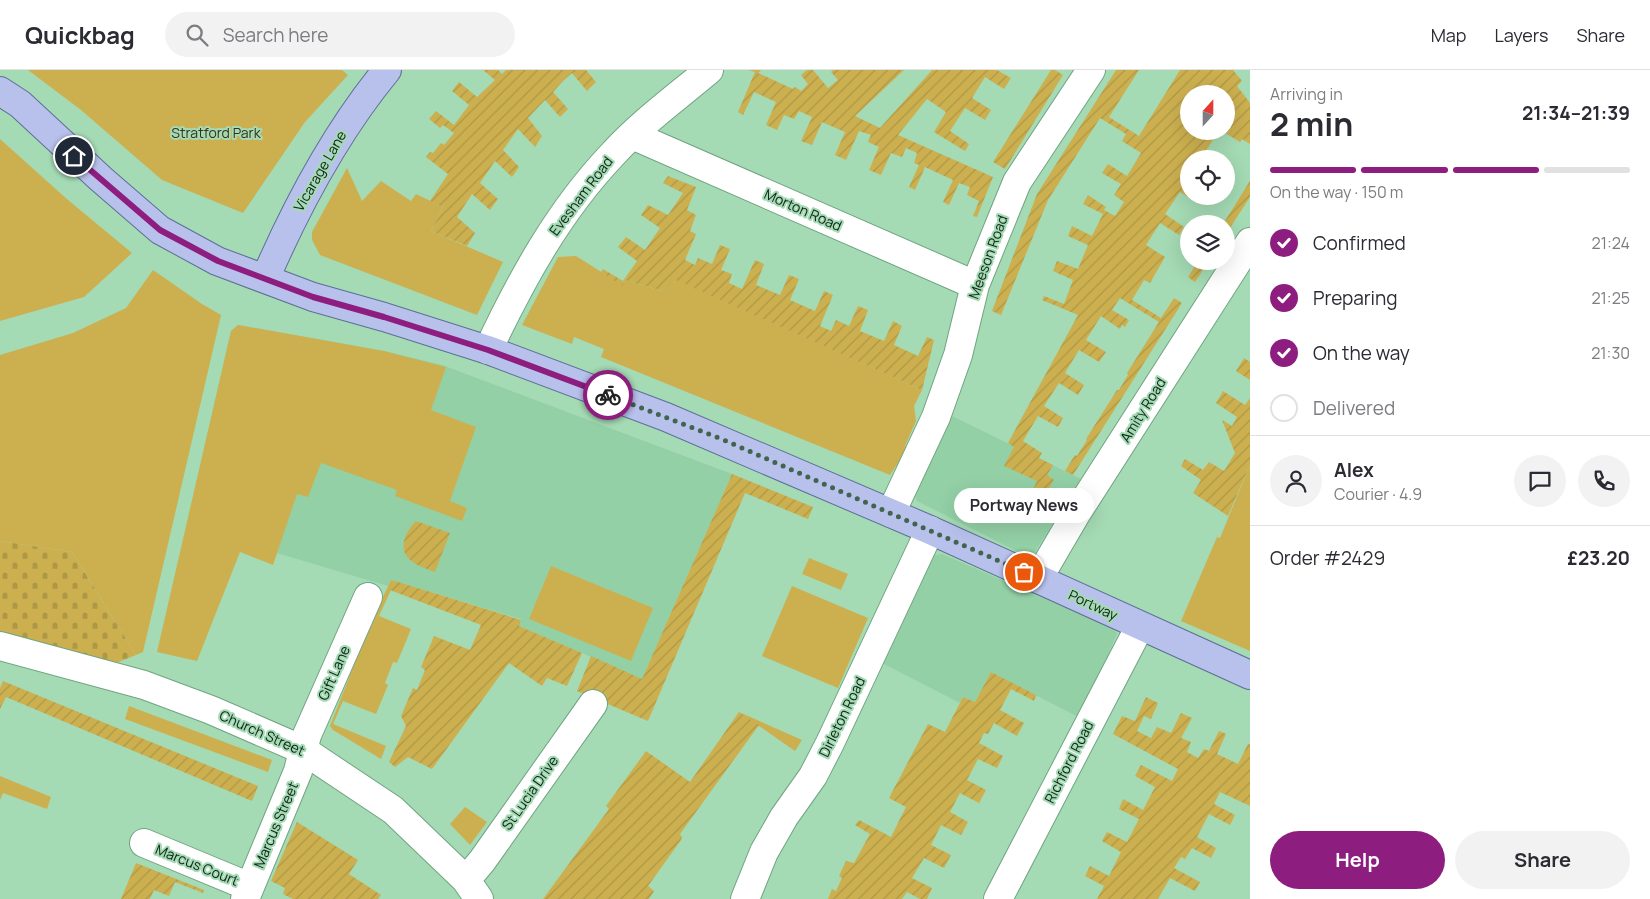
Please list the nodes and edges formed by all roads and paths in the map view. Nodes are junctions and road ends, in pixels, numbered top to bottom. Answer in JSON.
{"nodes":[{"id":1,"x":387,"y":70,"type":"edge"},
{"id":2,"x":710,"y":70,"type":"edge"},
{"id":3,"x":1090,"y":70,"type":"edge"},
{"id":4,"x":0,"y":91,"type":"edge"},
{"id":5,"x":632,"y":135,"type":"junction"},
{"id":6,"x":1250,"y":242,"type":"edge"},
{"id":7,"x":265,"y":279,"type":"junction"},
{"id":8,"x":975,"y":285,"type":"junction"},
{"id":9,"x":488,"y":350,"type":"junction"},
{"id":10,"x":890,"y":513,"type":"junction"},
{"id":11,"x":930,"y":530,"type":"junction"},
{"id":12,"x":1038,"y":579,"type":"junction"},
{"id":13,"x":368,"y":597,"type":"dead end"},
{"id":14,"x":1140,"y":626,"type":"junction"},
{"id":15,"x":0,"y":646,"type":"edge"},
{"id":16,"x":1250,"y":675,"type":"edge"},
{"id":17,"x":593,"y":704,"type":"dead end"},
{"id":18,"x":303,"y":750,"type":"junction"},
{"id":19,"x":144,"y":842,"type":"dead end"},
{"id":20,"x":472,"y":890,"type":"edge"},
{"id":21,"x":247,"y":893,"type":"edge"},
{"id":22,"x":745,"y":899,"type":"edge"},
{"id":23,"x":998,"y":899,"type":"edge"}],
"edges":[{"from":1,"to":7,"type":"main road","name":"Vicarage Lane"},
{"from":2,"to":5,"type":"street","name":"Evesham Road"},
{"from":3,"to":8,"type":"street","name":"Meeson Road"},
{"from":4,"to":7,"type":"main road","name":"Portway"},
{"from":5,"to":8,"type":"street","name":"Morton Road"},
{"from":5,"to":9,"type":"street","name":"Evesham Road"},
{"from":6,"to":12,"type":"street","name":"Amity Road"},
{"from":7,"to":9,"type":"main road","name":"Portway"},
{"from":8,"to":10,"type":"street","name":"Meeson Road"},
{"from":9,"to":10,"type":"main road","name":"Portway"},
{"from":10,"to":11,"type":"main road","name":"Portway"},
{"from":11,"to":12,"type":"main road","name":"Portway"},
{"from":11,"to":22,"type":"street","name":"Dirleton Road"},
{"from":12,"to":14,"type":"main road","name":"Portway"},
{"from":13,"to":18,"type":"street","name":"Gift Lane"},
{"from":14,"to":16,"type":"main road","name":"Portway"},
{"from":14,"to":23,"type":"street","name":"Richford Road"},
{"from":15,"to":18,"type":"street","name":"Church Street"},
{"from":17,"to":20,"type":"street","name":"St Lucia Drive"},
{"from":18,"to":20,"type":"street","name":"Church Street"},
{"from":18,"to":21,"type":"street","name":"Marcus Street"},
{"from":19,"to":21,"type":"street","name":"Marcus Court"}]}
